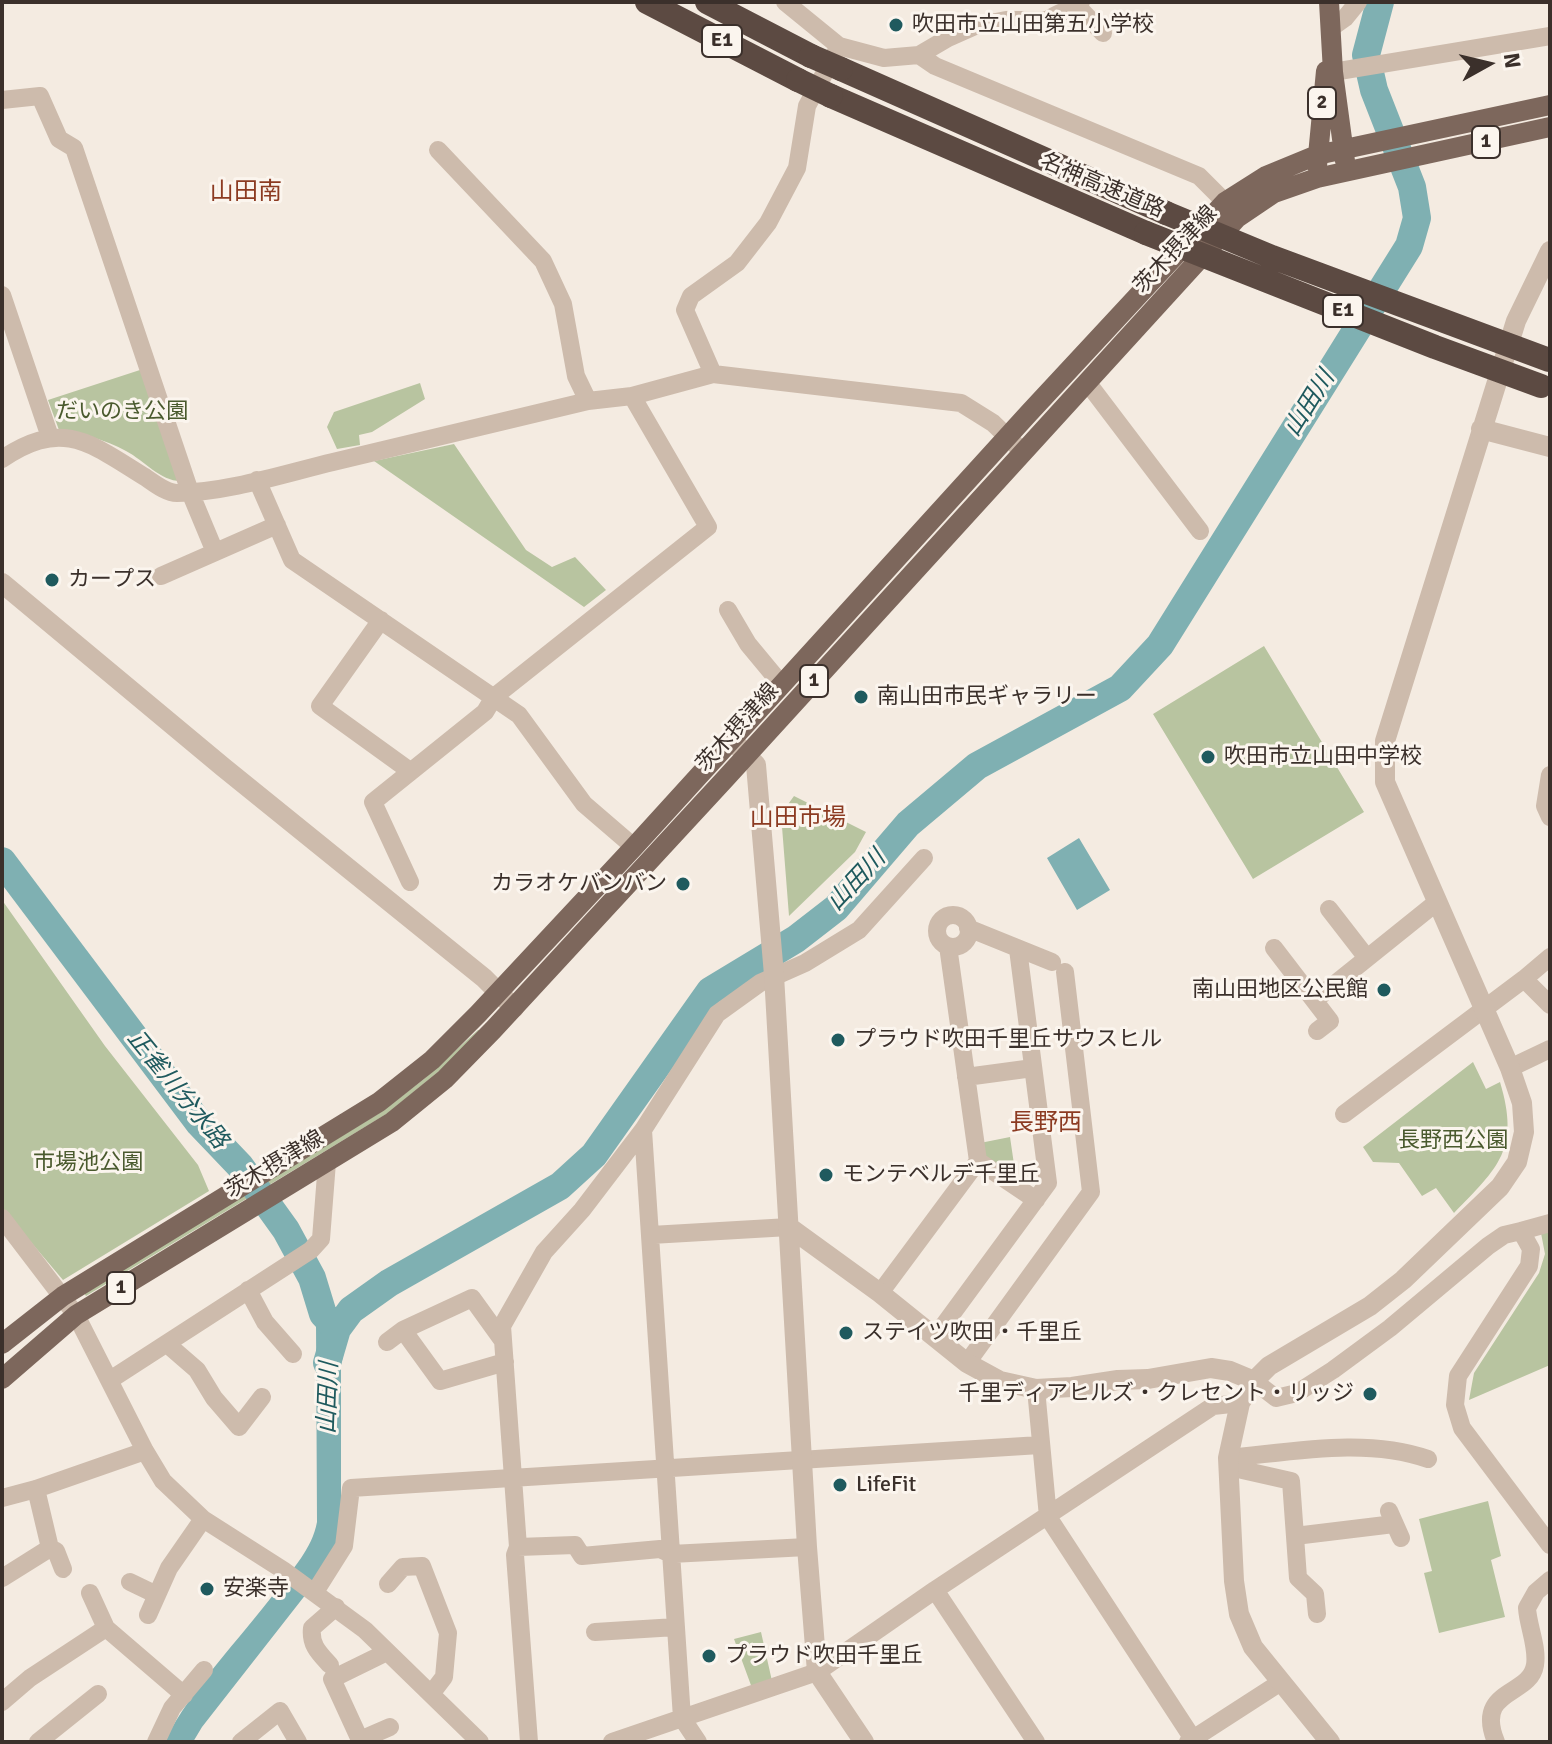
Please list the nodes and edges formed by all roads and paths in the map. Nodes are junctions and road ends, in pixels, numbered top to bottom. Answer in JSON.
{"nodes":[{"id":1,"x":647,"y":2,"type":"edge"},
{"id":2,"x":707,"y":2,"type":"edge"},
{"id":3,"x":785,"y":2,"type":"edge"},
{"id":4,"x":1329,"y":2,"type":"edge"},
{"id":5,"x":1358,"y":2,"type":"edge"},
{"id":6,"x":1079,"y":4,"type":"edge"},
{"id":7,"x":1055,"y":7,"type":"edge"},
{"id":8,"x":1331,"y":28,"type":"junction"},
{"id":9,"x":1103,"y":33,"type":"dead end"},
{"id":10,"x":1550,"y":36,"type":"edge"},
{"id":11,"x":919,"y":55,"type":"junction"},
{"id":12,"x":840,"y":58,"type":"junction"},
{"id":13,"x":1333,"y":72,"type":"junction"},
{"id":14,"x":2,"y":100,"type":"edge"},
{"id":15,"x":1550,"y":105,"type":"edge"},
{"id":16,"x":1550,"y":127,"type":"edge"},
{"id":17,"x":438,"y":150,"type":"dead end"},
{"id":18,"x":1342,"y":150,"type":"junction"},
{"id":19,"x":1317,"y":155,"type":"junction"},
{"id":20,"x":1347,"y":172,"type":"junction"},
{"id":21,"x":1317,"y":178,"type":"junction"},
{"id":22,"x":1225,"y":202,"type":"junction"},
{"id":23,"x":1550,"y":251,"type":"edge"},
{"id":24,"x":2,"y":295,"type":"edge"},
{"id":25,"x":1550,"y":361,"type":"edge"},
{"id":26,"x":713,"y":374,"type":"junction"},
{"id":27,"x":1087,"y":382,"type":"junction"},
{"id":28,"x":1546,"y":388,"type":"edge"},
{"id":29,"x":632,"y":396,"type":"junction"},
{"id":30,"x":588,"y":401,"type":"junction"},
{"id":31,"x":1481,"y":429,"type":"junction"},
{"id":32,"x":50,"y":437,"type":"junction"},
{"id":33,"x":1007,"y":437,"type":"junction"},
{"id":34,"x":1550,"y":447,"type":"edge"},
{"id":35,"x":6,"y":448,"type":"edge"},
{"id":36,"x":1023,"y":452,"type":"junction"},
{"id":37,"x":257,"y":480,"type":"junction"},
{"id":38,"x":190,"y":492,"type":"junction"},
{"id":39,"x":277,"y":525,"type":"junction"},
{"id":40,"x":1200,"y":531,"type":"dead end"},
{"id":41,"x":215,"y":552,"type":"junction"},
{"id":42,"x":161,"y":576,"type":"dead end"},
{"id":43,"x":2,"y":583,"type":"edge"},
{"id":44,"x":728,"y":610,"type":"dead end"},
{"id":45,"x":381,"y":620,"type":"junction"},
{"id":46,"x":782,"y":685,"type":"junction"},
{"id":47,"x":494,"y":697,"type":"junction"},
{"id":48,"x":740,"y":747,"type":"junction"},
{"id":49,"x":410,"y":771,"type":"junction"},
{"id":50,"x":1550,"y":775,"type":"edge"},
{"id":51,"x":1550,"y":817,"type":"edge"},
{"id":52,"x":634,"y":847,"type":"junction"},
{"id":53,"x":924,"y":858,"type":"dead end"},
{"id":54,"x":410,"y":882,"type":"dead end"},
{"id":55,"x":1437,"y":902,"type":"junction"},
{"id":56,"x":1329,"y":909,"type":"dead end"},
{"id":57,"x":968,"y":928,"type":"junction"},
{"id":58,"x":948,"y":946,"type":"junction"},
{"id":59,"x":1274,"y":948,"type":"dead end"},
{"id":60,"x":1018,"y":949,"type":"junction"},
{"id":61,"x":1550,"y":957,"type":"edge"},
{"id":62,"x":1367,"y":958,"type":"junction"},
{"id":63,"x":774,"y":975,"type":"junction"},
{"id":64,"x":1524,"y":979,"type":"junction"},
{"id":65,"x":498,"y":993,"type":"junction"},
{"id":66,"x":1315,"y":1000,"type":"junction"},
{"id":67,"x":1550,"y":1005,"type":"edge"},
{"id":68,"x":1484,"y":1007,"type":"junction"},
{"id":69,"x":514,"y":1008,"type":"junction"},
{"id":70,"x":1317,"y":1031,"type":"dead end"},
{"id":71,"x":1550,"y":1049,"type":"edge"},
{"id":72,"x":1033,"y":1068,"type":"junction"},
{"id":73,"x":1510,"y":1068,"type":"junction"},
{"id":74,"x":966,"y":1077,"type":"junction"},
{"id":75,"x":1344,"y":1114,"type":"dead end"},
{"id":76,"x":643,"y":1130,"type":"junction"},
{"id":77,"x":978,"y":1161,"type":"junction"},
{"id":78,"x":327,"y":1162,"type":"junction"},
{"id":79,"x":1036,"y":1200,"type":"junction"},
{"id":80,"x":2,"y":1218,"type":"edge"},
{"id":81,"x":1550,"y":1223,"type":"edge"},
{"id":82,"x":789,"y":1227,"type":"junction"},
{"id":83,"x":1521,"y":1231,"type":"junction"},
{"id":84,"x":651,"y":1235,"type":"junction"},
{"id":85,"x":248,"y":1290,"type":"junction"},
{"id":86,"x":880,"y":1293,"type":"junction"},
{"id":87,"x":63,"y":1296,"type":"junction"},
{"id":88,"x":76,"y":1315,"type":"junction"},
{"id":89,"x":403,"y":1330,"type":"junction"},
{"id":90,"x":935,"y":1337,"type":"junction"},
{"id":91,"x":503,"y":1341,"type":"junction"},
{"id":92,"x":387,"y":1342,"type":"dead end"},
{"id":93,"x":2,"y":1344,"type":"edge"},
{"id":94,"x":167,"y":1344,"type":"junction"},
{"id":95,"x":293,"y":1354,"type":"dead end"},
{"id":96,"x":505,"y":1362,"type":"junction"},
{"id":97,"x":967,"y":1363,"type":"junction"},
{"id":98,"x":2,"y":1379,"type":"edge"},
{"id":99,"x":110,"y":1380,"type":"junction"},
{"id":100,"x":1254,"y":1381,"type":"junction"},
{"id":101,"x":1036,"y":1389,"type":"junction"},
{"id":102,"x":262,"y":1397,"type":"dead end"},
{"id":103,"x":1240,"y":1403,"type":"junction"},
{"id":104,"x":1040,"y":1445,"type":"junction"},
{"id":105,"x":145,"y":1451,"type":"junction"},
{"id":106,"x":1428,"y":1459,"type":"dead end"},
{"id":107,"x":802,"y":1461,"type":"junction"},
{"id":108,"x":1228,"y":1462,"type":"junction"},
{"id":109,"x":664,"y":1468,"type":"junction"},
{"id":110,"x":514,"y":1477,"type":"junction"},
{"id":111,"x":36,"y":1489,"type":"junction"},
{"id":112,"x":2,"y":1498,"type":"edge"},
{"id":113,"x":1048,"y":1517,"type":"junction"},
{"id":114,"x":203,"y":1519,"type":"junction"},
{"id":115,"x":1395,"y":1524,"type":"dead end"},
{"id":116,"x":1295,"y":1536,"type":"junction"},
{"id":117,"x":1550,"y":1545,"type":"edge"},
{"id":118,"x":518,"y":1547,"type":"junction"},
{"id":119,"x":807,"y":1547,"type":"junction"},
{"id":120,"x":50,"y":1548,"type":"junction"},
{"id":121,"x":671,"y":1554,"type":"junction"},
{"id":122,"x":63,"y":1569,"type":"dead end"},
{"id":123,"x":2,"y":1578,"type":"edge"},
{"id":124,"x":1550,"y":1580,"type":"edge"},
{"id":125,"x":130,"y":1582,"type":"dead end"},
{"id":126,"x":388,"y":1584,"type":"dead end"},
{"id":127,"x":935,"y":1590,"type":"junction"},
{"id":128,"x":315,"y":1592,"type":"junction"},
{"id":129,"x":90,"y":1593,"type":"dead end"},
{"id":130,"x":157,"y":1595,"type":"junction"},
{"id":131,"x":336,"y":1607,"type":"junction"},
{"id":132,"x":1317,"y":1614,"type":"dead end"},
{"id":133,"x":148,"y":1615,"type":"dead end"},
{"id":134,"x":676,"y":1627,"type":"junction"},
{"id":135,"x":106,"y":1628,"type":"junction"},
{"id":136,"x":595,"y":1632,"type":"dead end"},
{"id":137,"x":387,"y":1652,"type":"junction"},
{"id":138,"x":330,"y":1665,"type":"dead end"},
{"id":139,"x":204,"y":1670,"type":"dead end"},
{"id":140,"x":817,"y":1672,"type":"junction"},
{"id":141,"x":1281,"y":1682,"type":"junction"},
{"id":142,"x":98,"y":1694,"type":"dead end"},
{"id":143,"x":431,"y":1694,"type":"junction"},
{"id":144,"x":184,"y":1695,"type":"junction"},
{"id":145,"x":2,"y":1702,"type":"edge"},
{"id":146,"x":682,"y":1718,"type":"junction"},
{"id":147,"x":390,"y":1727,"type":"dead end"},
{"id":148,"x":1192,"y":1741,"type":"edge"},
{"id":149,"x":38,"y":1742,"type":"edge"},
{"id":150,"x":156,"y":1742,"type":"edge"},
{"id":151,"x":241,"y":1742,"type":"edge"},
{"id":152,"x":298,"y":1742,"type":"edge"},
{"id":153,"x":480,"y":1742,"type":"edge"},
{"id":154,"x":529,"y":1742,"type":"edge"},
{"id":155,"x":612,"y":1742,"type":"edge"},
{"id":156,"x":698,"y":1742,"type":"edge"},
{"id":157,"x":864,"y":1742,"type":"edge"},
{"id":158,"x":1036,"y":1742,"type":"edge"},
{"id":159,"x":1330,"y":1742,"type":"edge"},
{"id":160,"x":1496,"y":1742,"type":"edge"}],
"edges":[{"from":1,"to":28,"type":"highway","name":"名神高速道路","number":"E1","bridge":true},
{"from":2,"to":12,"type":"highway","name":"名神高速道路","number":"E1","bridge":true},
{"from":3,"to":12,"type":"street"},
{"from":4,"to":8,"type":"main road","number":"2"},
{"from":5,"to":8,"type":"street"},
{"from":6,"to":7,"type":"street"},
{"from":6,"to":9,"type":"street"},
{"from":7,"to":11,"type":"street"},
{"from":8,"to":13,"type":"main road","number":"2"},
{"from":8,"to":19,"type":"main road","number":"2"},
{"from":10,"to":13,"type":"street"},
{"from":11,"to":12,"type":"street"},
{"from":11,"to":22,"type":"street"},
{"from":12,"to":25,"type":"highway","name":"名神高速道路","number":"E1","bridge":true},
{"from":12,"to":26,"type":"street"},
{"from":13,"to":18,"type":"main road","number":"2"},
{"from":14,"to":38,"type":"street"},
{"from":15,"to":18,"type":"main road","name":"茨木摂津線","number":"1"},
{"from":16,"to":20,"type":"main road","name":"茨木摂津線","number":"1"},
{"from":17,"to":30,"type":"street"},
{"from":18,"to":19,"type":"main road","name":"茨木摂津線","number":"1"},
{"from":18,"to":20,"type":"main road","number":"2"},
{"from":19,"to":21,"type":"main road","number":"2"},
{"from":19,"to":22,"type":"main road","name":"茨木摂津線","number":"1"},
{"from":20,"to":21,"type":"main road","name":"茨木摂津線","number":"1"},
{"from":21,"to":27,"type":"main road","name":"茨木摂津線","number":"1"},
{"from":22,"to":33,"type":"main road","name":"茨木摂津線","number":"1"},
{"from":23,"to":31,"type":"street"},
{"from":24,"to":32,"type":"street"},
{"from":26,"to":29,"type":"street"},
{"from":26,"to":33,"type":"street"},
{"from":27,"to":36,"type":"main road","name":"茨木摂津線","number":"1"},
{"from":27,"to":40,"type":"street"},
{"from":29,"to":30,"type":"street"},
{"from":29,"to":47,"type":"street"},
{"from":30,"to":37,"type":"street"},
{"from":31,"to":34,"type":"street"},
{"from":31,"to":55,"type":"street"},
{"from":32,"to":35,"type":"street"},
{"from":32,"to":38,"type":"street"},
{"from":33,"to":36,"type":"street"},
{"from":33,"to":46,"type":"main road","name":"茨木摂津線","number":"1"},
{"from":36,"to":48,"type":"main road","name":"茨木摂津線","number":"1"},
{"from":37,"to":38,"type":"street"},
{"from":37,"to":39,"type":"street"},
{"from":38,"to":41,"type":"street"},
{"from":39,"to":41,"type":"street"},
{"from":39,"to":45,"type":"street"},
{"from":41,"to":42,"type":"street"},
{"from":43,"to":65,"type":"street"},
{"from":44,"to":46,"type":"street"},
{"from":45,"to":47,"type":"street"},
{"from":45,"to":49,"type":"street"},
{"from":46,"to":48,"type":"main road","name":"茨木摂津線","number":"1"},
{"from":47,"to":49,"type":"street"},
{"from":47,"to":52,"type":"street"},
{"from":48,"to":52,"type":"main road","name":"茨木摂津線","number":"1"},
{"from":48,"to":63,"type":"street"},
{"from":48,"to":69,"type":"main road","name":"茨木摂津線","number":"1"},
{"from":49,"to":54,"type":"street"},
{"from":50,"to":51,"type":"street"},
{"from":52,"to":65,"type":"main road","name":"茨木摂津線","number":"1"},
{"from":53,"to":63,"type":"street"},
{"from":55,"to":62,"type":"street"},
{"from":55,"to":68,"type":"street"},
{"from":56,"to":62,"type":"street"},
{"from":57,"to":58,"type":"street"},
{"from":57,"to":58,"type":"street"},
{"from":57,"to":60,"type":"street"},
{"from":58,"to":74,"type":"street"},
{"from":59,"to":66,"type":"street"},
{"from":60,"to":72,"type":"street"},
{"from":60,"to":97,"type":"street"},
{"from":61,"to":64,"type":"street"},
{"from":62,"to":66,"type":"street"},
{"from":63,"to":76,"type":"street"},
{"from":63,"to":82,"type":"street"},
{"from":64,"to":67,"type":"street"},
{"from":64,"to":68,"type":"street"},
{"from":65,"to":69,"type":"street"},
{"from":65,"to":87,"type":"main road","name":"茨木摂津線","number":"1"},
{"from":66,"to":70,"type":"street"},
{"from":68,"to":73,"type":"street"},
{"from":68,"to":75,"type":"street"},
{"from":69,"to":78,"type":"main road","name":"茨木摂津線","number":"1"},
{"from":71,"to":73,"type":"street"},
{"from":72,"to":74,"type":"street"},
{"from":72,"to":79,"type":"street"},
{"from":73,"to":100,"type":"street"},
{"from":74,"to":77,"type":"street"},
{"from":76,"to":84,"type":"street"},
{"from":76,"to":91,"type":"street"},
{"from":77,"to":79,"type":"street"},
{"from":77,"to":86,"type":"street"},
{"from":78,"to":85,"type":"street"},
{"from":78,"to":88,"type":"main road","name":"茨木摂津線","number":"1"},
{"from":79,"to":90,"type":"street"},
{"from":80,"to":87,"type":"street"},
{"from":81,"to":83,"type":"street"},
{"from":82,"to":84,"type":"street"},
{"from":82,"to":86,"type":"street"},
{"from":82,"to":107,"type":"street"},
{"from":83,"to":100,"type":"street"},
{"from":83,"to":117,"type":"street"},
{"from":84,"to":109,"type":"street"},
{"from":85,"to":94,"type":"street"},
{"from":85,"to":95,"type":"street"},
{"from":86,"to":90,"type":"street"},
{"from":87,"to":88,"type":"street"},
{"from":87,"to":93,"type":"main road","name":"茨木摂津線","number":"1"},
{"from":88,"to":98,"type":"main road","name":"茨木摂津線","number":"1"},
{"from":88,"to":99,"type":"street"},
{"from":89,"to":91,"type":"street"},
{"from":89,"to":92,"type":"street"},
{"from":89,"to":96,"type":"street"},
{"from":90,"to":97,"type":"street"},
{"from":91,"to":96,"type":"street"},
{"from":94,"to":99,"type":"street"},
{"from":94,"to":102,"type":"street"},
{"from":96,"to":110,"type":"street"},
{"from":97,"to":101,"type":"street"},
{"from":99,"to":105,"type":"street"},
{"from":100,"to":101,"type":"street"},
{"from":100,"to":103,"type":"street"},
{"from":101,"to":104,"type":"street"},
{"from":103,"to":108,"type":"street"},
{"from":103,"to":113,"type":"street"},
{"from":104,"to":107,"type":"street"},
{"from":104,"to":113,"type":"street"},
{"from":105,"to":111,"type":"street"},
{"from":105,"to":114,"type":"street"},
{"from":106,"to":108,"type":"street"},
{"from":107,"to":109,"type":"street"},
{"from":107,"to":119,"type":"street"},
{"from":108,"to":116,"type":"street"},
{"from":108,"to":141,"type":"street"},
{"from":109,"to":110,"type":"street"},
{"from":109,"to":121,"type":"street"},
{"from":110,"to":118,"type":"street"},
{"from":110,"to":128,"type":"street"},
{"from":111,"to":112,"type":"street"},
{"from":111,"to":120,"type":"street"},
{"from":113,"to":127,"type":"street"},
{"from":113,"to":148,"type":"street"},
{"from":114,"to":128,"type":"street"},
{"from":114,"to":130,"type":"street"},
{"from":115,"to":116,"type":"street"},
{"from":116,"to":132,"type":"street"},
{"from":118,"to":121,"type":"street"},
{"from":118,"to":154,"type":"street"},
{"from":119,"to":121,"type":"street"},
{"from":119,"to":140,"type":"street"},
{"from":120,"to":122,"type":"street"},
{"from":120,"to":123,"type":"street"},
{"from":121,"to":134,"type":"street"},
{"from":124,"to":160,"type":"street"},
{"from":125,"to":130,"type":"street"},
{"from":126,"to":143,"type":"street"},
{"from":127,"to":140,"type":"street"},
{"from":127,"to":158,"type":"street"},
{"from":128,"to":131,"type":"street"},
{"from":129,"to":135,"type":"street"},
{"from":130,"to":133,"type":"street"},
{"from":131,"to":137,"type":"street"},
{"from":131,"to":138,"type":"street"},
{"from":134,"to":136,"type":"street"},
{"from":134,"to":146,"type":"street"},
{"from":135,"to":144,"type":"street"},
{"from":135,"to":145,"type":"street"},
{"from":137,"to":143,"type":"street"},
{"from":137,"to":147,"type":"street"},
{"from":139,"to":144,"type":"street"},
{"from":140,"to":146,"type":"street"},
{"from":140,"to":157,"type":"street"},
{"from":141,"to":148,"type":"street"},
{"from":141,"to":159,"type":"street"},
{"from":142,"to":149,"type":"street"},
{"from":143,"to":153,"type":"street"},
{"from":144,"to":150,"type":"street"},
{"from":146,"to":155,"type":"street"},
{"from":146,"to":156,"type":"street"},
{"from":151,"to":152,"type":"street"}]}
